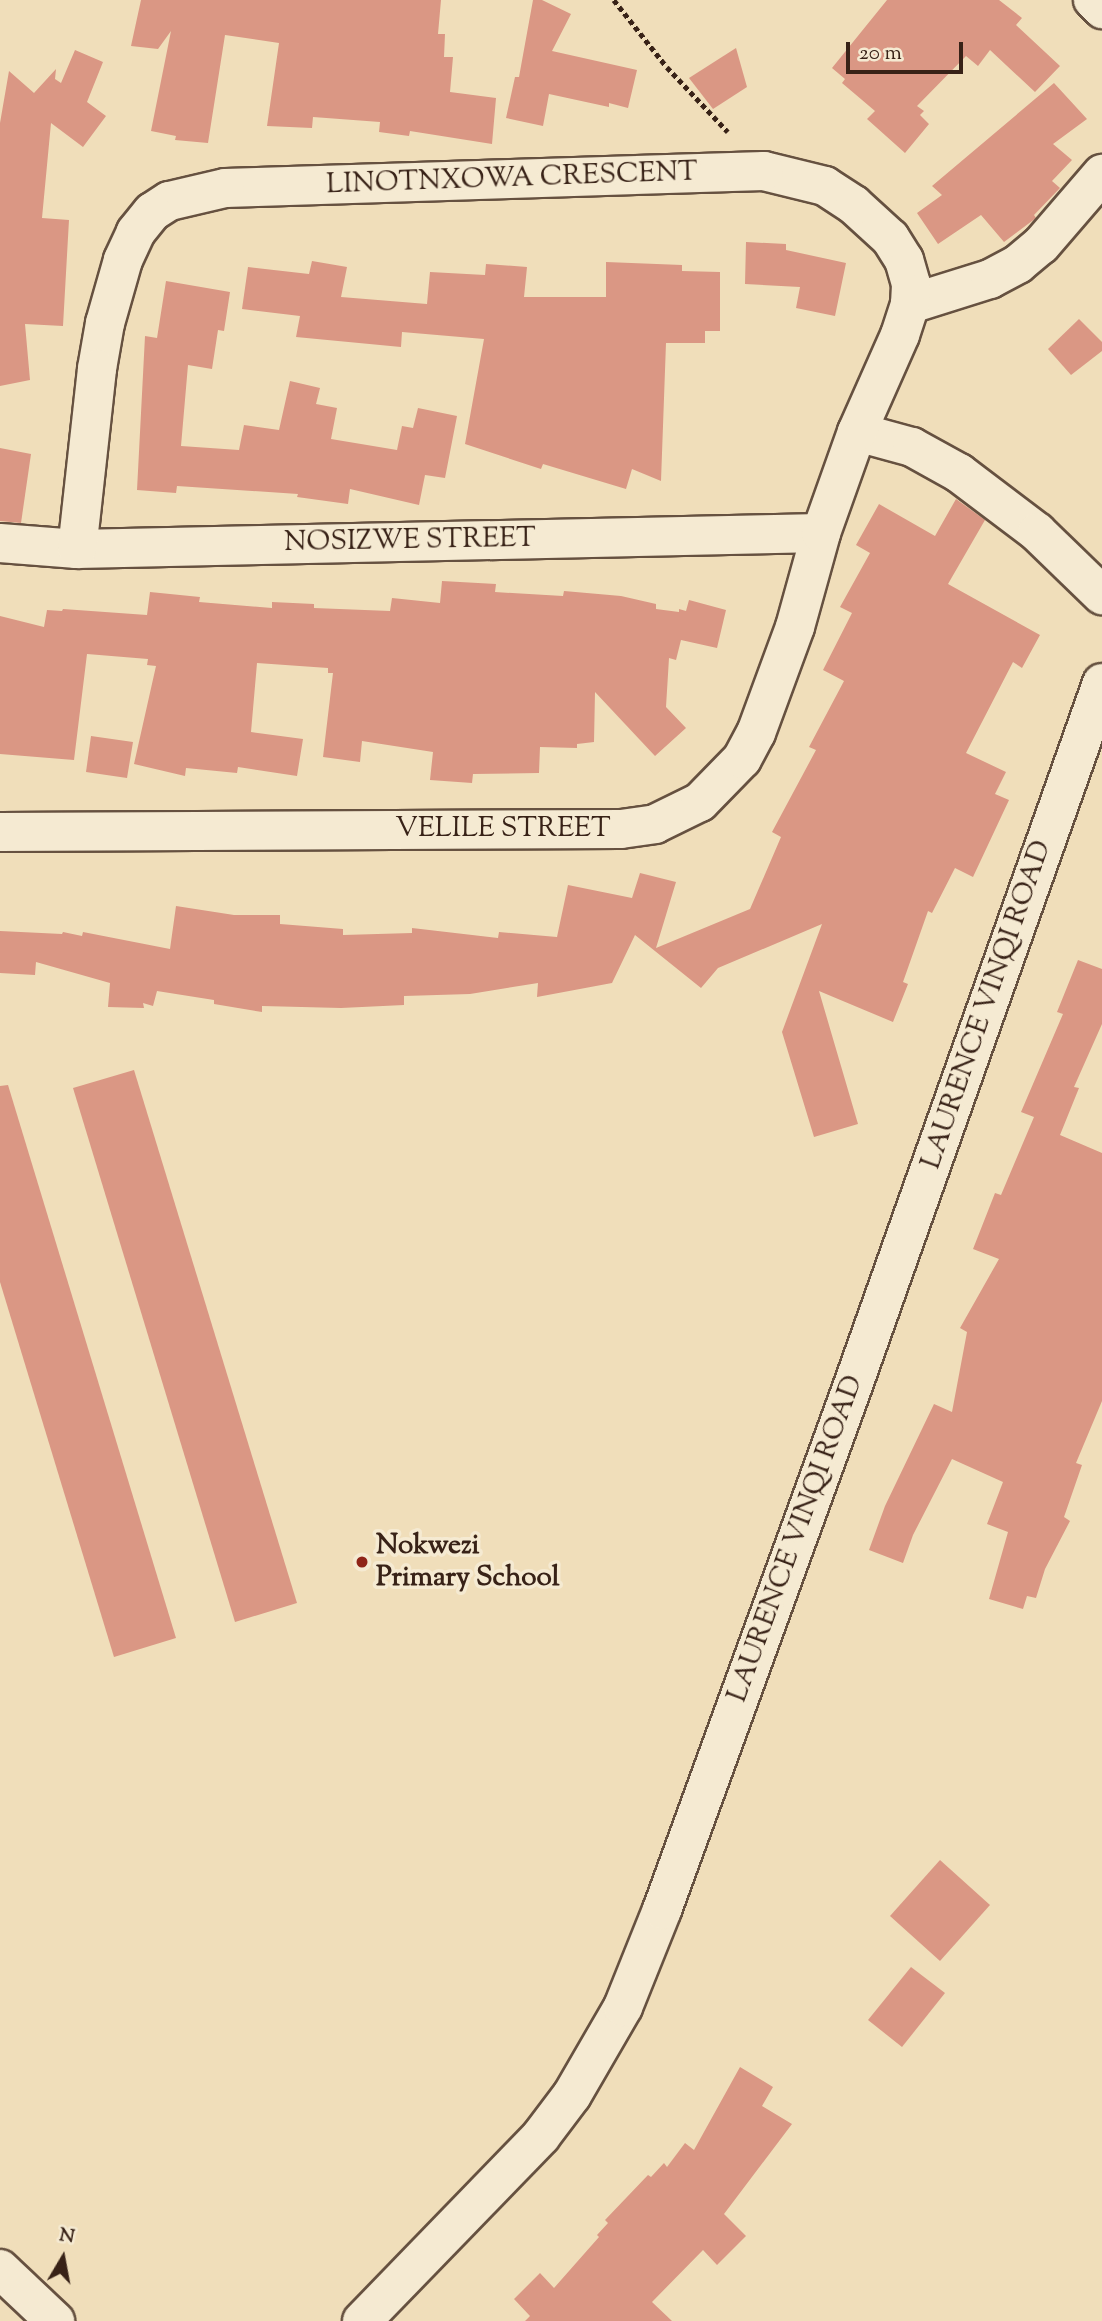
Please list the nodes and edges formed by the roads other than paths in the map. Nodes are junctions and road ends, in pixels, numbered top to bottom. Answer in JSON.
{"nodes":[{"id":1,"x":1093,"y":0,"type":"edge"},
{"id":2,"x":1102,"y":9,"type":"edge"},
{"id":3,"x":1102,"y":174,"type":"edge"},
{"id":4,"x":910,"y":304,"type":"junction"},
{"id":5,"x":857,"y":432,"type":"junction"},
{"id":6,"x":821,"y":533,"type":"junction"},
{"id":7,"x":0,"y":544,"type":"edge"},
{"id":8,"x":77,"y":550,"type":"junction"},
{"id":9,"x":1102,"y":595,"type":"edge"},
{"id":10,"x":1102,"y":683,"type":"edge"},
{"id":11,"x":0,"y":832,"type":"edge"},
{"id":12,"x":0,"y":2269,"type":"edge"},
{"id":13,"x":55,"y":2321,"type":"edge"},
{"id":14,"x":362,"y":2321,"type":"edge"}],
"edges":[{"from":1,"to":2,"type":"street"},
{"from":3,"to":4,"type":"street"},
{"from":4,"to":5,"type":"street","name":"LINOTNXOWA CRESCENT"},
{"from":4,"to":8,"type":"street","name":"LINOTNXOWA CRESCENT"},
{"from":5,"to":6,"type":"street","name":"LINOTNXOWA CRESCENT"},
{"from":5,"to":9,"type":"street"},
{"from":6,"to":8,"type":"street","name":"NOSIZWE STREET"},
{"from":6,"to":11,"type":"street","name":"VELILE STREET"},
{"from":7,"to":8,"type":"street","name":"NOSIZWE STREET"},
{"from":10,"to":14,"type":"street","name":"LAURENCE VINQI ROAD"},
{"from":12,"to":13,"type":"street"}]}
